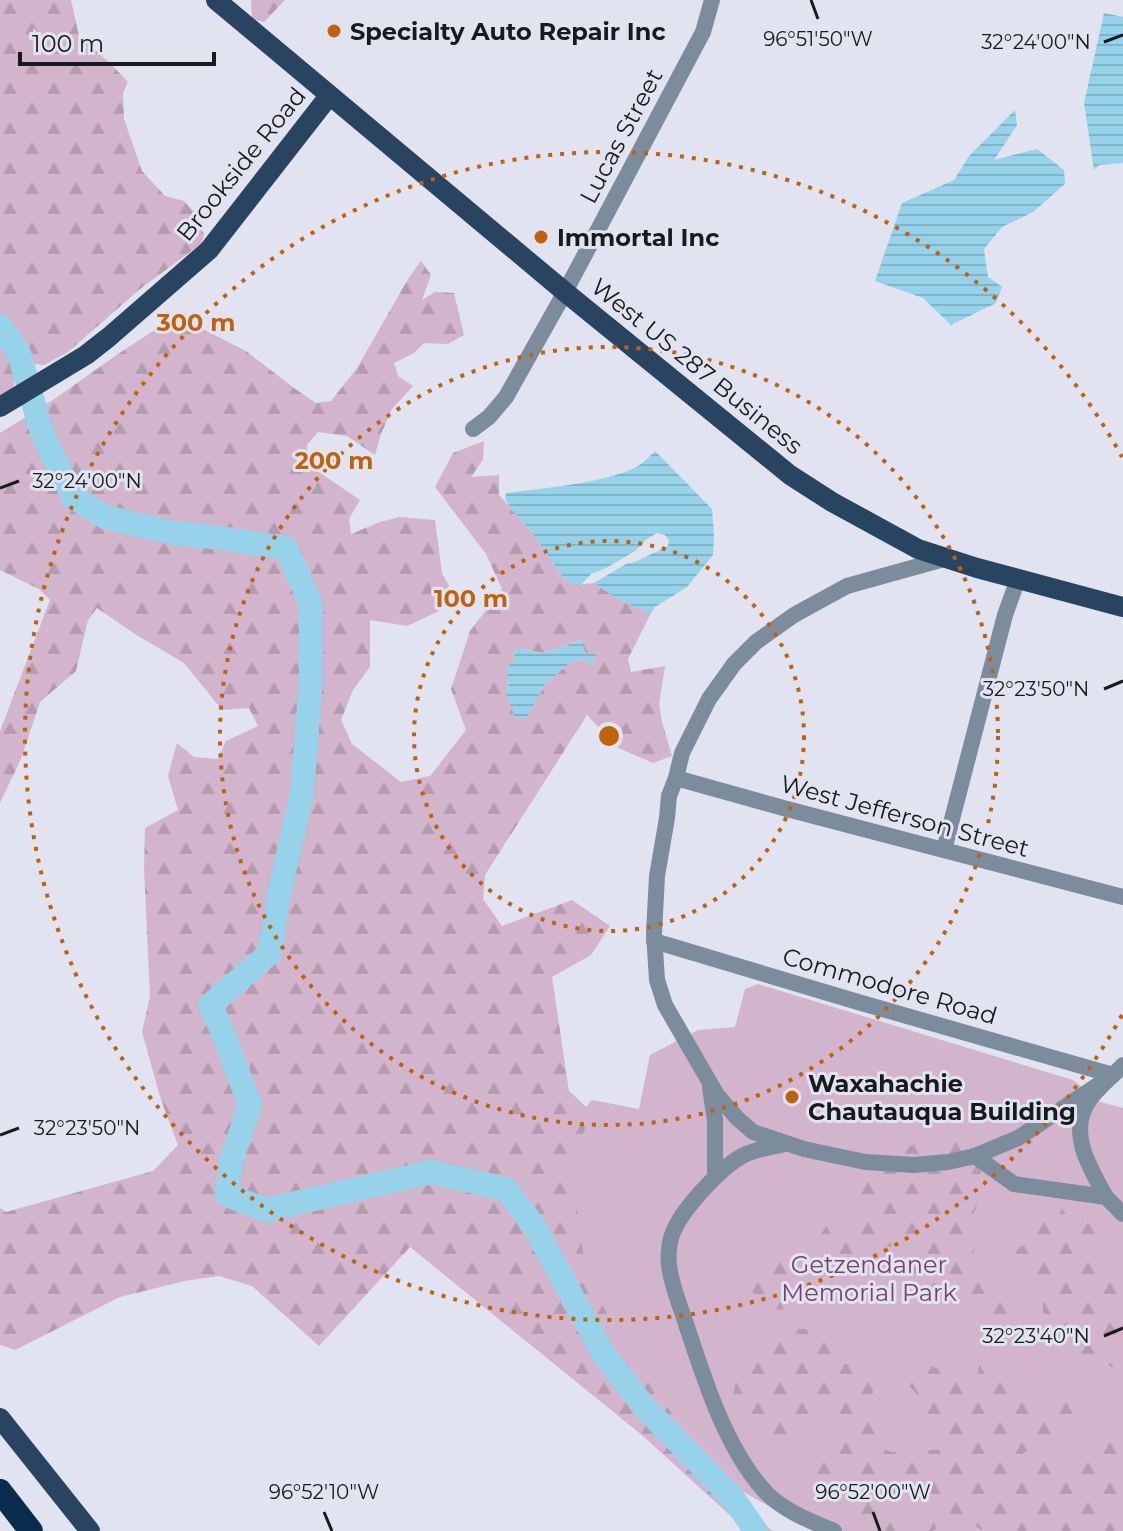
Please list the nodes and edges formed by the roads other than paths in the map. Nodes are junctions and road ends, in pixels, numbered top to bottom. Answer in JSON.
{"nodes":[{"id":1,"x":216,"y":0,"type":"edge"},
{"id":2,"x":712,"y":0,"type":"edge"},
{"id":3,"x":329,"y":96,"type":"junction"},
{"id":4,"x":565,"y":292,"type":"junction"},
{"id":5,"x":0,"y":407,"type":"edge"},
{"id":6,"x":473,"y":429,"type":"dead end"},
{"id":7,"x":944,"y":559,"type":"junction"},
{"id":8,"x":1018,"y":579,"type":"junction"},
{"id":9,"x":1123,"y":607,"type":"edge"},
{"id":10,"x":676,"y":778,"type":"junction"},
{"id":11,"x":944,"y":850,"type":"junction"},
{"id":12,"x":1123,"y":897,"type":"edge"},
{"id":13,"x":654,"y":941,"type":"junction"},
{"id":14,"x":1118,"y":1070,"type":"edge"},
{"id":15,"x":710,"y":1083,"type":"junction"},
{"id":16,"x":787,"y":1143,"type":"junction"},
{"id":17,"x":975,"y":1156,"type":"junction"},
{"id":18,"x":715,"y":1177,"type":"junction"},
{"id":19,"x":1106,"y":1197,"type":"junction"},
{"id":20,"x":1123,"y":1214,"type":"edge"},
{"id":21,"x":0,"y":1418,"type":"edge"},
{"id":22,"x":0,"y":1491,"type":"edge"},
{"id":23,"x":31,"y":1531,"type":"edge"},
{"id":24,"x":90,"y":1531,"type":"edge"},
{"id":25,"x":834,"y":1531,"type":"edge"}],
"edges":[{"from":1,"to":3,"type":"main road","name":"West US 287 Business"},
{"from":2,"to":4,"type":"street","name":"Lucas Street"},
{"from":3,"to":4,"type":"main road","name":"West US 287 Business"},
{"from":3,"to":5,"type":"main road","name":"Brookside Road"},
{"from":4,"to":6,"type":"street","name":"Lucas Street"},
{"from":4,"to":7,"type":"main road","name":"West US 287 Business"},
{"from":7,"to":8,"type":"main road","name":"West US 287 Business"},
{"from":7,"to":10,"type":"street"},
{"from":8,"to":9,"type":"main road","name":"West US 287 Business"},
{"from":8,"to":11,"type":"street"},
{"from":10,"to":11,"type":"street","name":"West Jefferson Street"},
{"from":10,"to":13,"type":"street"},
{"from":11,"to":12,"type":"street","name":"West Jefferson Street"},
{"from":13,"to":14,"type":"street","name":"Commodore Road"},
{"from":13,"to":15,"type":"street"},
{"from":14,"to":17,"type":"street"},
{"from":14,"to":19,"type":"street"},
{"from":15,"to":16,"type":"street"},
{"from":15,"to":18,"type":"street"},
{"from":16,"to":17,"type":"street"},
{"from":16,"to":18,"type":"street"},
{"from":17,"to":19,"type":"street"},
{"from":18,"to":25,"type":"street"},
{"from":19,"to":20,"type":"street"},
{"from":21,"to":24,"type":"main road"},
{"from":22,"to":23,"type":"highway"}]}
